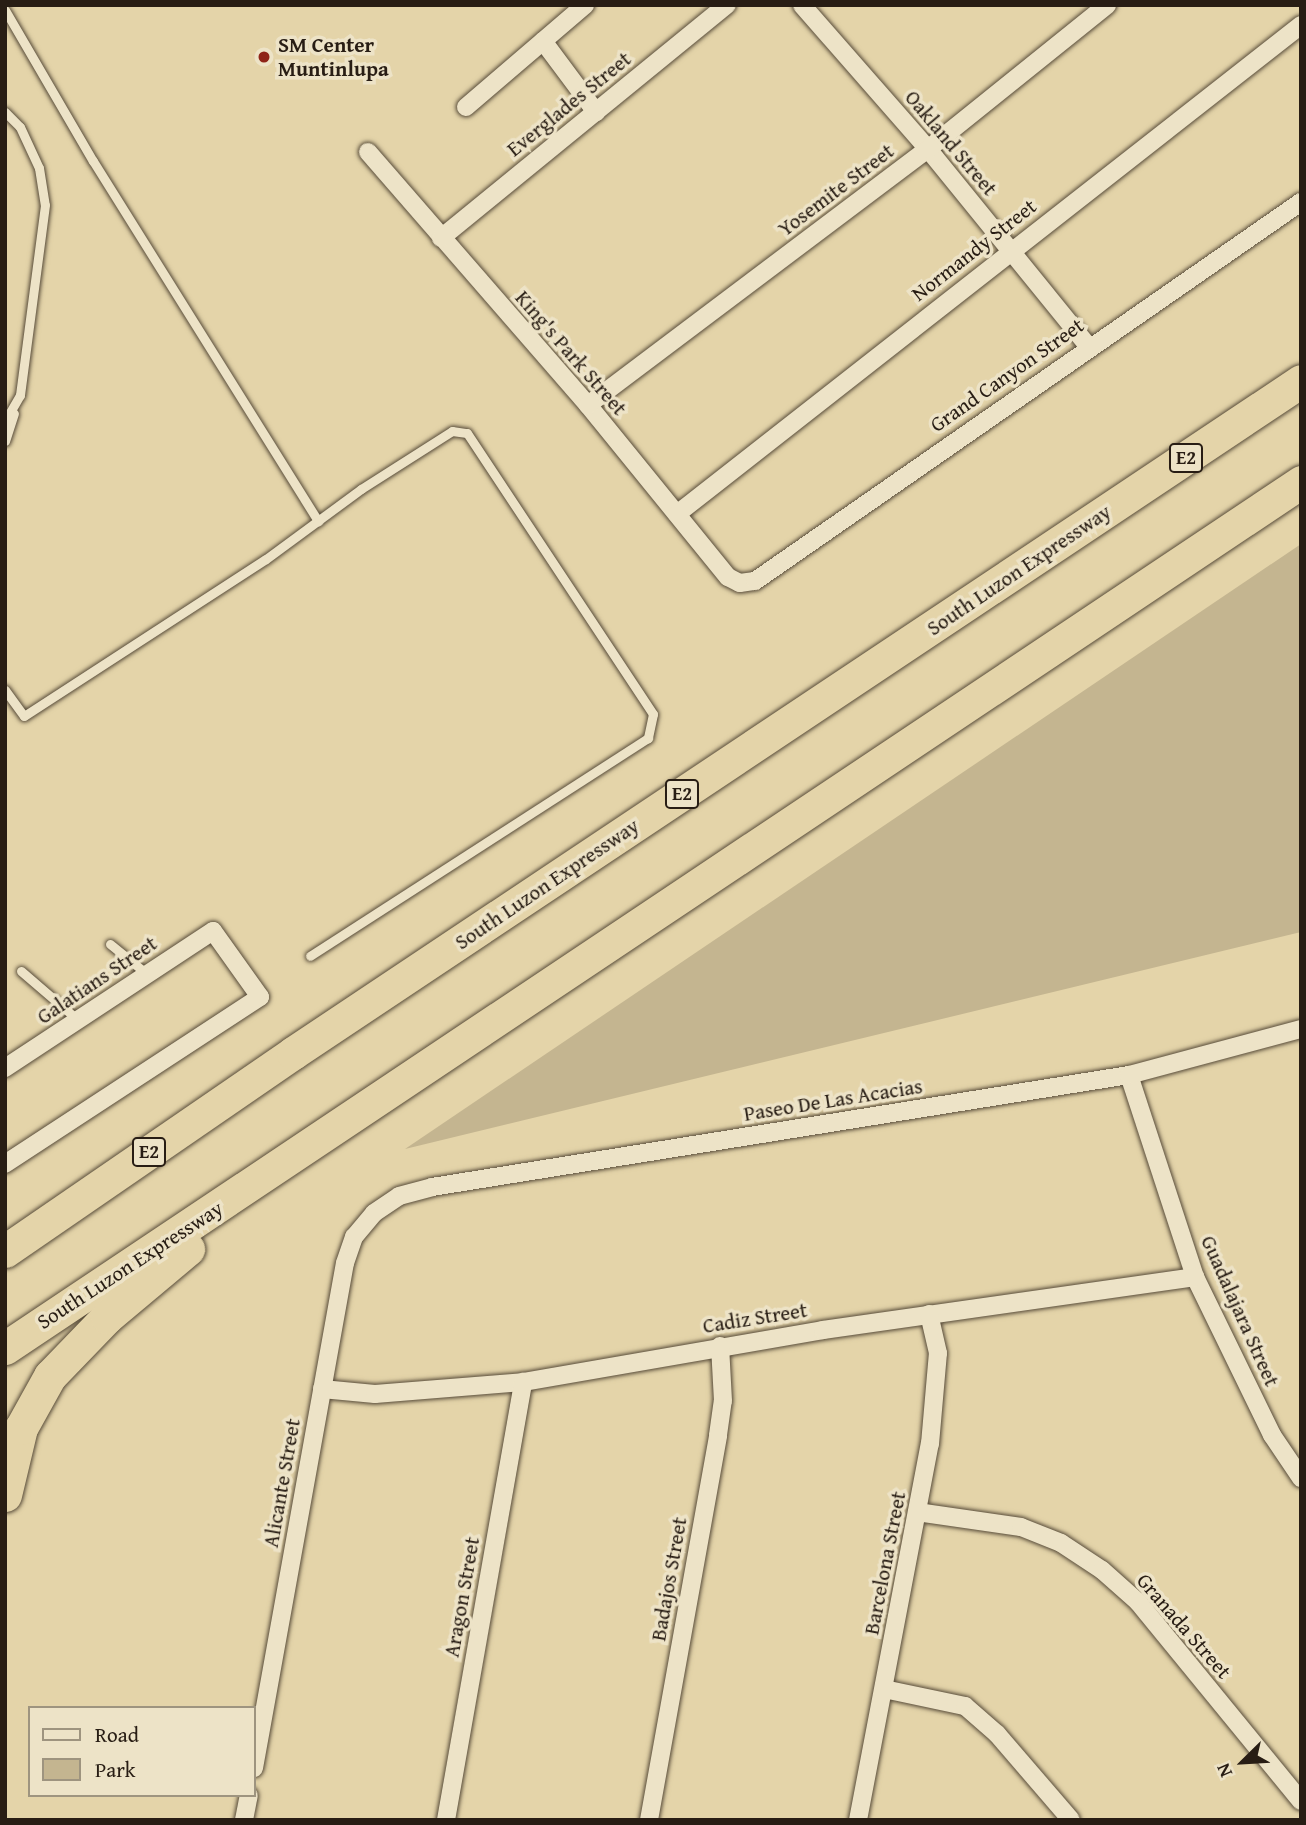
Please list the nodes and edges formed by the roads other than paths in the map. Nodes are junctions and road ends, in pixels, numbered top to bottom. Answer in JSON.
{"nodes":[{"id":1,"x":585,"y":5,"type":"edge"},
{"id":2,"x":727,"y":5,"type":"edge"},
{"id":3,"x":803,"y":5,"type":"edge"},
{"id":4,"x":1107,"y":5,"type":"edge"},
{"id":5,"x":5,"y":10,"type":"edge"},
{"id":6,"x":1301,"y":24,"type":"edge"},
{"id":7,"x":543,"y":41,"type":"junction"},
{"id":8,"x":466,"y":107,"type":"dead end"},
{"id":9,"x":5,"y":112,"type":"edge"},
{"id":10,"x":596,"y":112,"type":"junction"},
{"id":11,"x":928,"y":149,"type":"junction"},
{"id":12,"x":368,"y":152,"type":"dead end"},
{"id":13,"x":1301,"y":201,"type":"edge"},
{"id":14,"x":441,"y":238,"type":"junction"},
{"id":15,"x":1011,"y":250,"type":"junction"},
{"id":16,"x":1088,"y":346,"type":"junction"},
{"id":17,"x":1301,"y":382,"type":"edge"},
{"id":18,"x":20,"y":395,"type":"junction"},
{"id":19,"x":588,"y":405,"type":"junction"},
{"id":20,"x":5,"y":421,"type":"edge"},
{"id":21,"x":5,"y":441,"type":"edge"},
{"id":22,"x":1301,"y":482,"type":"edge"},
{"id":23,"x":677,"y":514,"type":"junction"},
{"id":24,"x":318,"y":521,"type":"junction"},
{"id":25,"x":740,"y":583,"type":"joint"},
{"id":26,"x":5,"y":690,"type":"edge"},
{"id":27,"x":110,"y":944,"type":"dead end"},
{"id":28,"x":310,"y":956,"type":"dead end"},
{"id":29,"x":21,"y":971,"type":"dead end"},
{"id":30,"x":147,"y":974,"type":"junction"},
{"id":31,"x":78,"y":1020,"type":"junction"},
{"id":32,"x":1301,"y":1029,"type":"edge"},
{"id":33,"x":7,"y":1066,"type":"edge"},
{"id":34,"x":1129,"y":1075,"type":"junction"},
{"id":35,"x":5,"y":1164,"type":"edge"},
{"id":36,"x":253,"y":1184,"type":"junction"},
{"id":37,"x":374,"y":1213,"type":"joint"},
{"id":38,"x":5,"y":1251,"type":"edge"},
{"id":39,"x":1195,"y":1277,"type":"junction"},
{"id":40,"x":929,"y":1314,"type":"junction"},
{"id":41,"x":720,"y":1346,"type":"junction"},
{"id":42,"x":5,"y":1348,"type":"edge"},
{"id":43,"x":523,"y":1382,"type":"junction"},
{"id":44,"x":322,"y":1389,"type":"junction"},
{"id":45,"x":1301,"y":1478,"type":"edge"},
{"id":46,"x":5,"y":1495,"type":"edge"},
{"id":47,"x":917,"y":1512,"type":"junction"},
{"id":48,"x":884,"y":1689,"type":"junction"},
{"id":49,"x":256,"y":1757,"type":"edge"},
{"id":50,"x":249,"y":1797,"type":"edge"},
{"id":51,"x":1301,"y":1801,"type":"edge"},
{"id":52,"x":244,"y":1820,"type":"edge"},
{"id":53,"x":446,"y":1820,"type":"edge"},
{"id":54,"x":649,"y":1820,"type":"edge"},
{"id":55,"x":858,"y":1820,"type":"edge"},
{"id":56,"x":1071,"y":1820,"type":"edge"}],
"edges":[{"from":1,"to":7,"type":"street"},
{"from":2,"to":10,"type":"street","name":"Everglades Street"},
{"from":3,"to":11,"type":"street","name":"Oakland Street"},
{"from":4,"to":11,"type":"street","name":"Yosemite Street"},
{"from":5,"to":24,"type":"lane"},
{"from":6,"to":15,"type":"street","name":"Normandy Street"},
{"from":7,"to":8,"type":"street"},
{"from":7,"to":10,"type":"street"},
{"from":9,"to":18,"type":"lane"},
{"from":10,"to":14,"type":"street","name":"Everglades Street"},
{"from":11,"to":15,"type":"street","name":"Oakland Street"},
{"from":11,"to":19,"type":"street","name":"Yosemite Street"},
{"from":12,"to":14,"type":"street","name":"King's Park Street"},
{"from":13,"to":16,"type":"street","name":"Grand Canyon Street"},
{"from":14,"to":19,"type":"street","name":"King's Park Street"},
{"from":15,"to":16,"type":"street","name":"Oakland Street"},
{"from":15,"to":23,"type":"street","name":"Normandy Street"},
{"from":16,"to":25,"type":"street","name":"Grand Canyon Street"},
{"from":17,"to":38,"type":"highway","name":"South Luzon Expressway","number":"E2"},
{"from":18,"to":20,"type":"lane"},
{"from":18,"to":21,"type":"lane"},
{"from":19,"to":23,"type":"street","name":"King's Park Street"},
{"from":22,"to":36,"type":"highway","name":"South Luzon Expressway"},
{"from":23,"to":25,"type":"street","name":"King's Park Street"},
{"from":24,"to":26,"type":"lane"},
{"from":24,"to":28,"type":"lane"},
{"from":27,"to":30,"type":"lane"},
{"from":29,"to":31,"type":"lane"},
{"from":30,"to":31,"type":"street","name":"Galatians Street"},
{"from":30,"to":35,"type":"street","name":"Galatians Street"},
{"from":31,"to":33,"type":"street","name":"Galatians Street"},
{"from":32,"to":34,"type":"street","name":"Paseo De Las Acacias"},
{"from":34,"to":37,"type":"street","name":"Paseo De Las Acacias"},
{"from":34,"to":39,"type":"street","name":"Guadalajara Street"},
{"from":36,"to":42,"type":"highway","name":"South Luzon Expressway"},
{"from":36,"to":46,"type":"highway"},
{"from":37,"to":44,"type":"street","name":"Alicante Street"},
{"from":39,"to":40,"type":"street","name":"Cadiz Street"},
{"from":39,"to":45,"type":"street","name":"Guadalajara Street"},
{"from":40,"to":41,"type":"street","name":"Cadiz Street"},
{"from":40,"to":47,"type":"street","name":"Barcelona Street"},
{"from":41,"to":43,"type":"street","name":"Cadiz Street"},
{"from":41,"to":54,"type":"street","name":"Badajos Street"},
{"from":43,"to":44,"type":"street","name":"Cadiz Street"},
{"from":43,"to":53,"type":"street","name":"Aragon Street"},
{"from":44,"to":49,"type":"street","name":"Alicante Street"},
{"from":47,"to":48,"type":"street","name":"Barcelona Street"},
{"from":47,"to":51,"type":"street","name":"Granada Street"},
{"from":48,"to":55,"type":"street","name":"Barcelona Street"},
{"from":48,"to":56,"type":"street"},
{"from":50,"to":52,"type":"street"}]}
